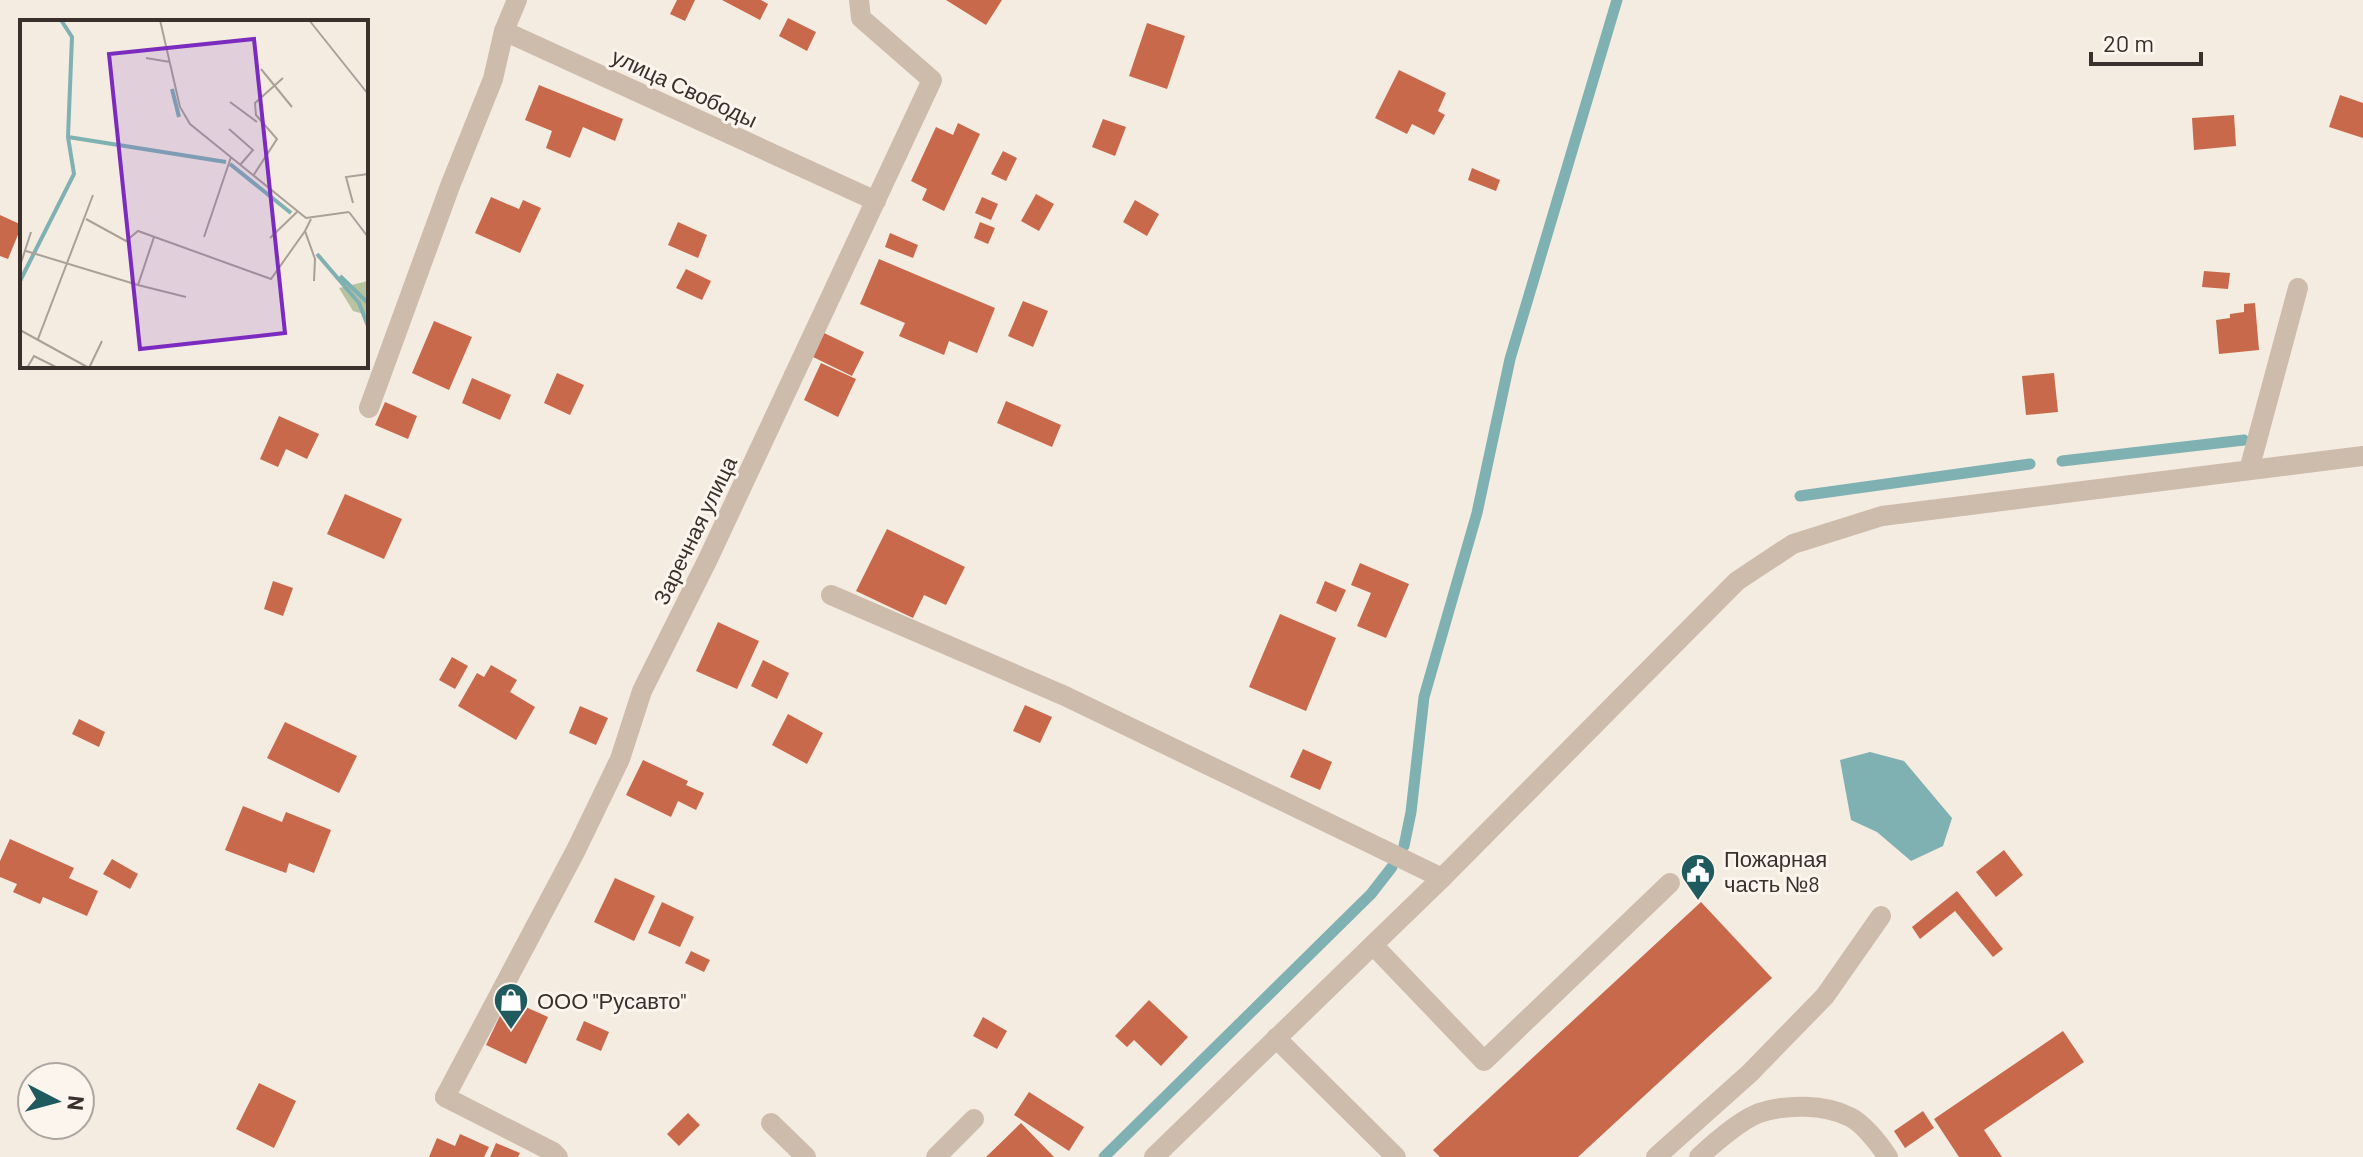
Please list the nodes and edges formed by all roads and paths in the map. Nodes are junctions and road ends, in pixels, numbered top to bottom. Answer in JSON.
{"nodes":[{"id":1,"x":517,"y":0,"type":"edge"},
{"id":2,"x":859,"y":0,"type":"edge"},
{"id":3,"x":504,"y":31,"type":"junction"},
{"id":4,"x":876,"y":201,"type":"junction"},
{"id":5,"x":2298,"y":288,"type":"dead end"},
{"id":6,"x":369,"y":408,"type":"dead end"},
{"id":7,"x":2363,"y":456,"type":"edge"},
{"id":8,"x":2249,"y":470,"type":"junction"},
{"id":9,"x":831,"y":595,"type":"dead end"},
{"id":10,"x":1442,"y":878,"type":"junction"},
{"id":11,"x":1670,"y":883,"type":"dead end"},
{"id":12,"x":1881,"y":916,"type":"dead end"},
{"id":13,"x":1373,"y":945,"type":"junction"},
{"id":14,"x":1276,"y":1038,"type":"junction"},
{"id":15,"x":974,"y":1119,"type":"dead end"},
{"id":16,"x":771,"y":1123,"type":"dead end"},
{"id":17,"x":558,"y":1157,"type":"edge"},
{"id":18,"x":806,"y":1157,"type":"edge"},
{"id":19,"x":936,"y":1157,"type":"edge"},
{"id":20,"x":1154,"y":1157,"type":"edge"},
{"id":21,"x":1396,"y":1157,"type":"edge"},
{"id":22,"x":1656,"y":1157,"type":"edge"},
{"id":23,"x":1699,"y":1157,"type":"edge"},
{"id":24,"x":1888,"y":1157,"type":"edge"}],
"edges":[{"from":1,"to":3,"type":"street"},
{"from":2,"to":4,"type":"street","name":"Заречная улица"},
{"from":3,"to":4,"type":"street","name":"улица Свободы"},
{"from":3,"to":6,"type":"street"},
{"from":4,"to":17,"type":"street","name":"Заречная улица"},
{"from":5,"to":8,"type":"street"},
{"from":7,"to":8,"type":"street"},
{"from":8,"to":10,"type":"street"},
{"from":9,"to":10,"type":"street"},
{"from":10,"to":13,"type":"street"},
{"from":11,"to":13,"type":"street"},
{"from":12,"to":22,"type":"street"},
{"from":13,"to":14,"type":"street"},
{"from":14,"to":20,"type":"street"},
{"from":14,"to":21,"type":"street"},
{"from":15,"to":19,"type":"street"},
{"from":16,"to":18,"type":"street"},
{"from":23,"to":24,"type":"street"}]}
